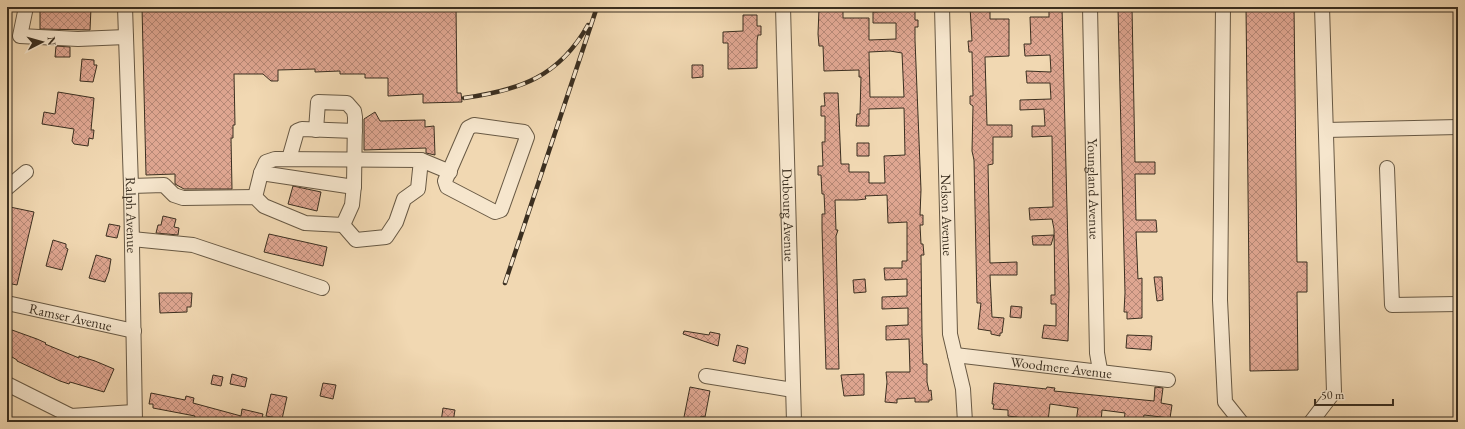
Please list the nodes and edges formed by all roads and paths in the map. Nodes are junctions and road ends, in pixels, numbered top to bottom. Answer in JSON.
{"nodes":[{"id":1,"x":26,"y":7,"type":"edge"},
{"id":2,"x":125,"y":7,"type":"edge"},
{"id":3,"x":783,"y":7,"type":"edge"},
{"id":4,"x":942,"y":7,"type":"edge"},
{"id":5,"x":1090,"y":7,"type":"edge"},
{"id":6,"x":1222,"y":7,"type":"edge"},
{"id":7,"x":1322,"y":7,"type":"edge"},
{"id":8,"x":126,"y":38,"type":"junction"},
{"id":9,"x":1458,"y":127,"type":"edge"},
{"id":10,"x":316,"y":130,"type":"junction"},
{"id":11,"x":1326,"y":130,"type":"junction"},
{"id":12,"x":355,"y":131,"type":"junction"},
{"id":13,"x":289,"y":159,"type":"junction"},
{"id":14,"x":355,"y":160,"type":"junction"},
{"id":15,"x":421,"y":160,"type":"junction"},
{"id":16,"x":1387,"y":168,"type":"dead end"},
{"id":17,"x":26,"y":172,"type":"dead end"},
{"id":18,"x":450,"y":172,"type":"junction"},
{"id":19,"x":261,"y":174,"type":"junction"},
{"id":20,"x":131,"y":186,"type":"junction"},
{"id":21,"x":354,"y":187,"type":"junction"},
{"id":22,"x":7,"y":188,"type":"edge"},
{"id":23,"x":255,"y":197,"type":"junction"},
{"id":24,"x":343,"y":225,"type":"junction"},
{"id":25,"x":132,"y":239,"type":"junction"},
{"id":26,"x":322,"y":288,"type":"dead end"},
{"id":27,"x":7,"y":303,"type":"edge"},
{"id":28,"x":1458,"y":304,"type":"edge"},
{"id":29,"x":134,"y":331,"type":"junction"},
{"id":30,"x":955,"y":355,"type":"junction"},
{"id":31,"x":1100,"y":370,"type":"junction"},
{"id":32,"x":706,"y":376,"type":"dead end"},
{"id":33,"x":1168,"y":380,"type":"dead end"},
{"id":34,"x":7,"y":384,"type":"edge"},
{"id":35,"x":793,"y":390,"type":"junction"},
{"id":36,"x":135,"y":417,"type":"edge"},
{"id":37,"x":794,"y":422,"type":"edge"},
{"id":38,"x":965,"y":422,"type":"edge"},
{"id":39,"x":1242,"y":422,"type":"edge"},
{"id":40,"x":1311,"y":422,"type":"edge"}],
"edges":[{"from":1,"to":8,"type":"street"},
{"from":2,"to":8,"type":"street","name":"Ralph Avenue"},
{"from":3,"to":35,"type":"street","name":"Dubourg Avenue"},
{"from":4,"to":30,"type":"street","name":"Nelson Avenue"},
{"from":5,"to":31,"type":"street","name":"Youngland Avenue"},
{"from":6,"to":39,"type":"street"},
{"from":7,"to":11,"type":"street"},
{"from":8,"to":20,"type":"street","name":"Ralph Avenue"},
{"from":9,"to":11,"type":"street"},
{"from":10,"to":12,"type":"street"},
{"from":10,"to":12,"type":"street"},
{"from":10,"to":13,"type":"street"},
{"from":11,"to":40,"type":"street"},
{"from":12,"to":14,"type":"street"},
{"from":13,"to":14,"type":"street"},
{"from":13,"to":19,"type":"street"},
{"from":14,"to":15,"type":"street"},
{"from":14,"to":21,"type":"street"},
{"from":15,"to":18,"type":"street"},
{"from":15,"to":24,"type":"street"},
{"from":16,"to":28,"type":"street"},
{"from":17,"to":22,"type":"street"},
{"from":18,"to":18,"type":"street"},
{"from":19,"to":21,"type":"street"},
{"from":19,"to":23,"type":"street"},
{"from":20,"to":23,"type":"street"},
{"from":20,"to":25,"type":"street","name":"Ralph Avenue"},
{"from":21,"to":24,"type":"street"},
{"from":23,"to":24,"type":"street"},
{"from":25,"to":26,"type":"street"},
{"from":25,"to":29,"type":"street","name":"Ralph Avenue"},
{"from":27,"to":29,"type":"street","name":"Ramser Avenue"},
{"from":29,"to":36,"type":"street","name":"Ralph Avenue"},
{"from":30,"to":31,"type":"street","name":"Woodmere Avenue"},
{"from":30,"to":38,"type":"street","name":"Nelson Avenue"},
{"from":31,"to":33,"type":"street","name":"Woodmere Avenue"},
{"from":32,"to":35,"type":"street"},
{"from":34,"to":36,"type":"street"},
{"from":35,"to":37,"type":"street","name":"Dubourg Avenue"}]}
